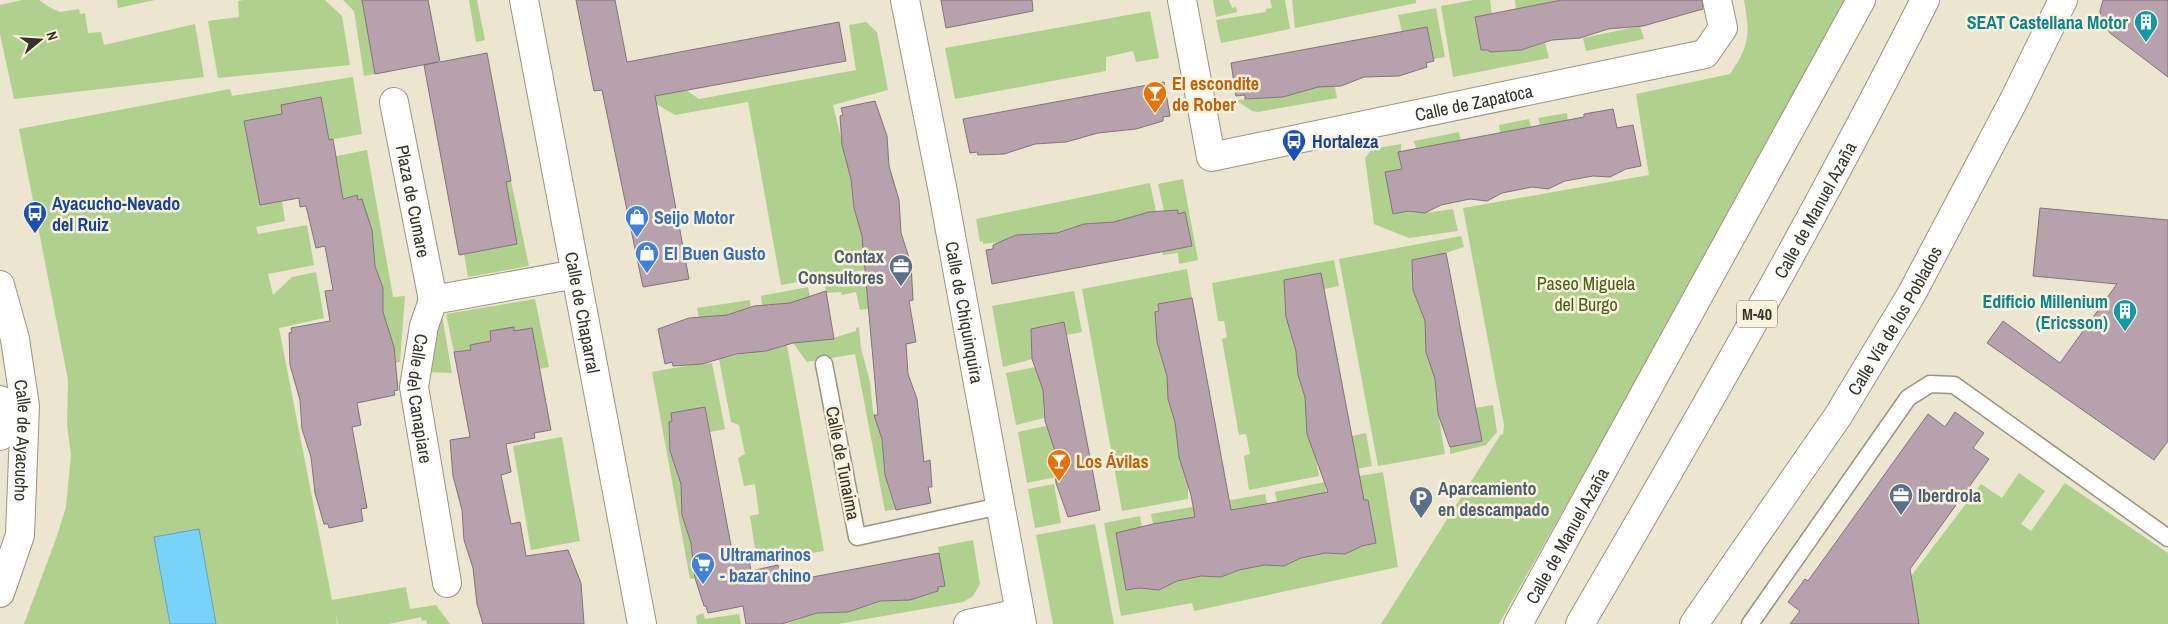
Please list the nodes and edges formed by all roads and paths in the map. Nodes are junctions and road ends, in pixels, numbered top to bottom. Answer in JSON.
{"nodes":[{"id":1,"x":524,"y":0,"type":"edge"},
{"id":2,"x":905,"y":0,"type":"edge"},
{"id":3,"x":1182,"y":0,"type":"edge"},
{"id":4,"x":1717,"y":0,"type":"edge"},
{"id":5,"x":1861,"y":0,"type":"edge"},
{"id":6,"x":1925,"y":0,"type":"edge"},
{"id":7,"x":2063,"y":0,"type":"edge"},
{"id":8,"x":394,"y":102,"type":"dead end"},
{"id":9,"x":576,"y":274,"type":"junction"},
{"id":10,"x":0,"y":285,"type":"edge"},
{"id":11,"x":433,"y":300,"type":"junction"},
{"id":12,"x":824,"y":364,"type":"dead end"},
{"id":13,"x":0,"y":400,"type":"edge"},
{"id":14,"x":0,"y":436,"type":"edge"},
{"id":15,"x":1000,"y":506,"type":"junction"},
{"id":16,"x":2168,"y":538,"type":"edge"},
{"id":17,"x":447,"y":583,"type":"dead end"},
{"id":18,"x":0,"y":593,"type":"edge"},
{"id":19,"x":1021,"y":618,"type":"edge"},
{"id":20,"x":642,"y":624,"type":"edge"},
{"id":21,"x":968,"y":624,"type":"edge"},
{"id":22,"x":1518,"y":624,"type":"edge"},
{"id":23,"x":1580,"y":624,"type":"edge"},
{"id":24,"x":1694,"y":624,"type":"edge"},
{"id":25,"x":1750,"y":624,"type":"edge"}],
"edges":[{"from":1,"to":9,"type":"main road","name":"Calle de Chaparral"},
{"from":2,"to":15,"type":"main road","name":"Calle de Chiquinquira"},
{"from":3,"to":4,"type":"main road","name":"Calle de Zapatoca"},
{"from":5,"to":22,"type":"main road","name":"Calle de Manuel Azaña"},
{"from":6,"to":23,"type":"main road","name":"Calle de Manuel Azaña","number":"M-40"},
{"from":7,"to":24,"type":"main road","name":"Calle Vía de los Poblados"},
{"from":8,"to":11,"type":"main road","name":"Plaza de Cumare"},
{"from":9,"to":11,"type":"main road"},
{"from":9,"to":20,"type":"main road","name":"Calle de Chaparral"},
{"from":10,"to":18,"type":"main road","name":"Calle de Ayacucho"},
{"from":11,"to":17,"type":"main road","name":"Calle del Canapiare"},
{"from":12,"to":15,"type":"lane","name":"Calle de Tunaima"},
{"from":13,"to":14,"type":"main road","name":"Calle de Ayacucho"},
{"from":15,"to":19,"type":"main road","name":"Calle de Chiquinquira"},
{"from":16,"to":25,"type":"lane"},
{"from":19,"to":21,"type":"main road"}]}
